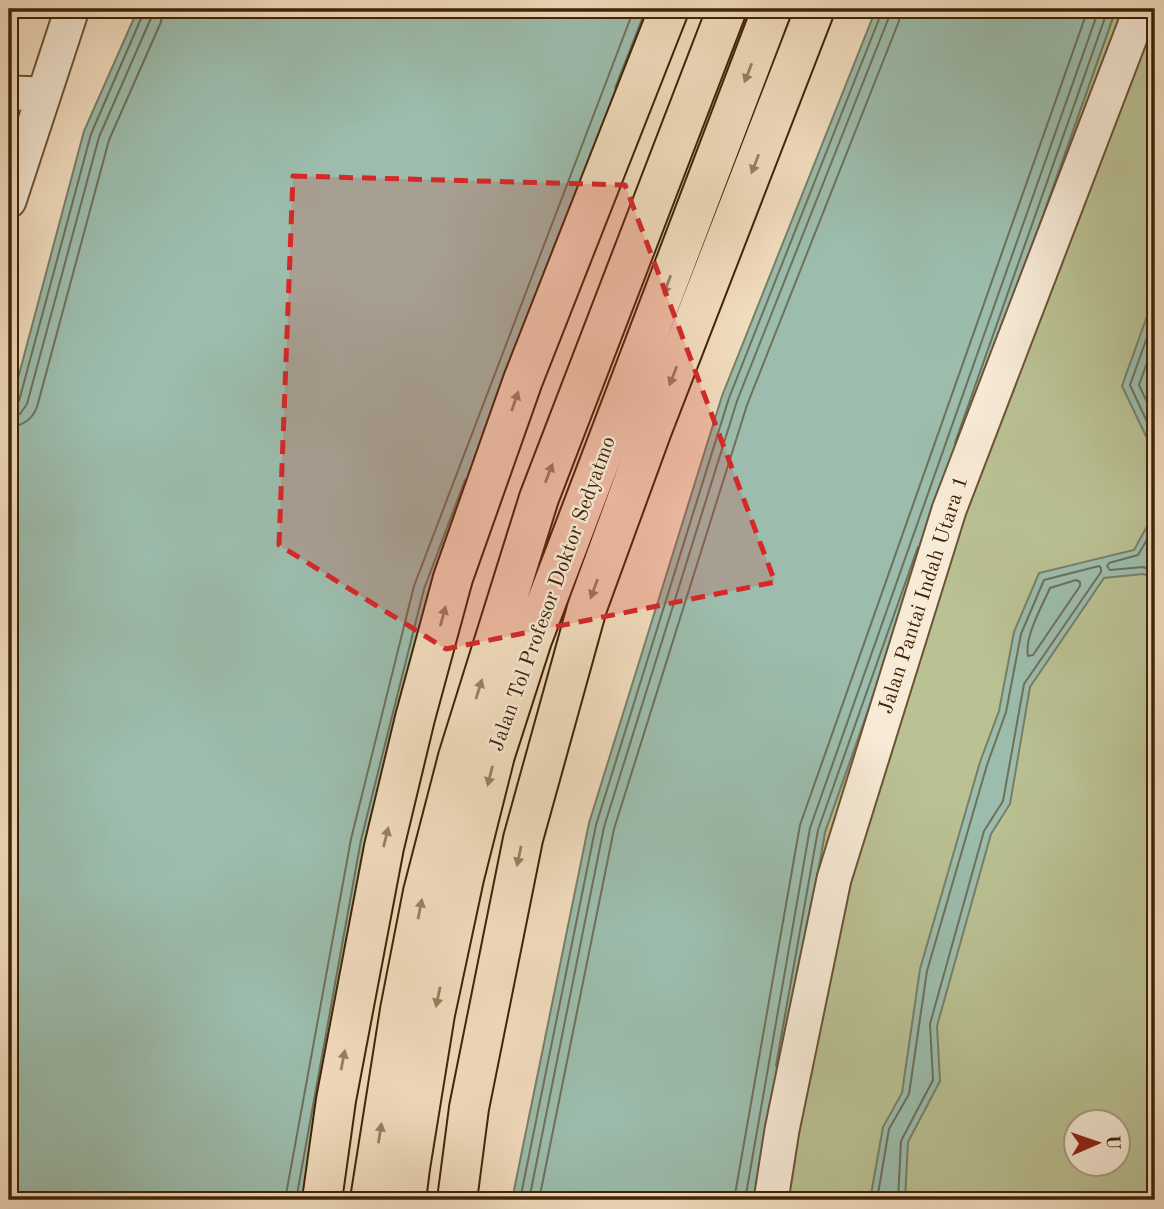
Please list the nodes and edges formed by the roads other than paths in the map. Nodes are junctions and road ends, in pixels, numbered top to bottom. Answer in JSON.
{"nodes":[{"id":1,"x":50,"y":9,"type":"edge"},
{"id":2,"x":72,"y":9,"type":"edge"},
{"id":3,"x":669,"y":9,"type":"edge"},
{"id":4,"x":727,"y":9,"type":"edge"},
{"id":5,"x":772,"y":9,"type":"edge"},
{"id":6,"x":815,"y":9,"type":"edge"},
{"id":7,"x":1141,"y":9,"type":"edge"},
{"id":8,"x":25,"y":93,"type":"edge"},
{"id":9,"x":9,"y":201,"type":"edge"},
{"id":10,"x":322,"y":1200,"type":"edge"},
{"id":11,"x":370,"y":1200,"type":"edge"},
{"id":12,"x":406,"y":1200,"type":"edge"},
{"id":13,"x":457,"y":1200,"type":"edge"},
{"id":14,"x":771,"y":1200,"type":"edge"}],
"edges":[{"from":1,"to":8,"type":"street"},
{"from":2,"to":8,"type":"street"},
{"from":10,"to":3,"type":"highway","one_way":true},
{"from":11,"to":4,"type":"highway","name":"Jalan Tol Profesor Doktor Sedyatmo","one_way":true},
{"from":5,"to":12,"type":"highway","name":"Jalan Tol Profesor Doktor Sedyatmo","one_way":true},
{"from":6,"to":13,"type":"highway","name":"Jalan Tol Profesor Doktor Sedyatmo","one_way":true},
{"from":7,"to":14,"type":"street","name":"Jalan Pantai Indah Utara 1"},
{"from":8,"to":9,"type":"street"}]}
